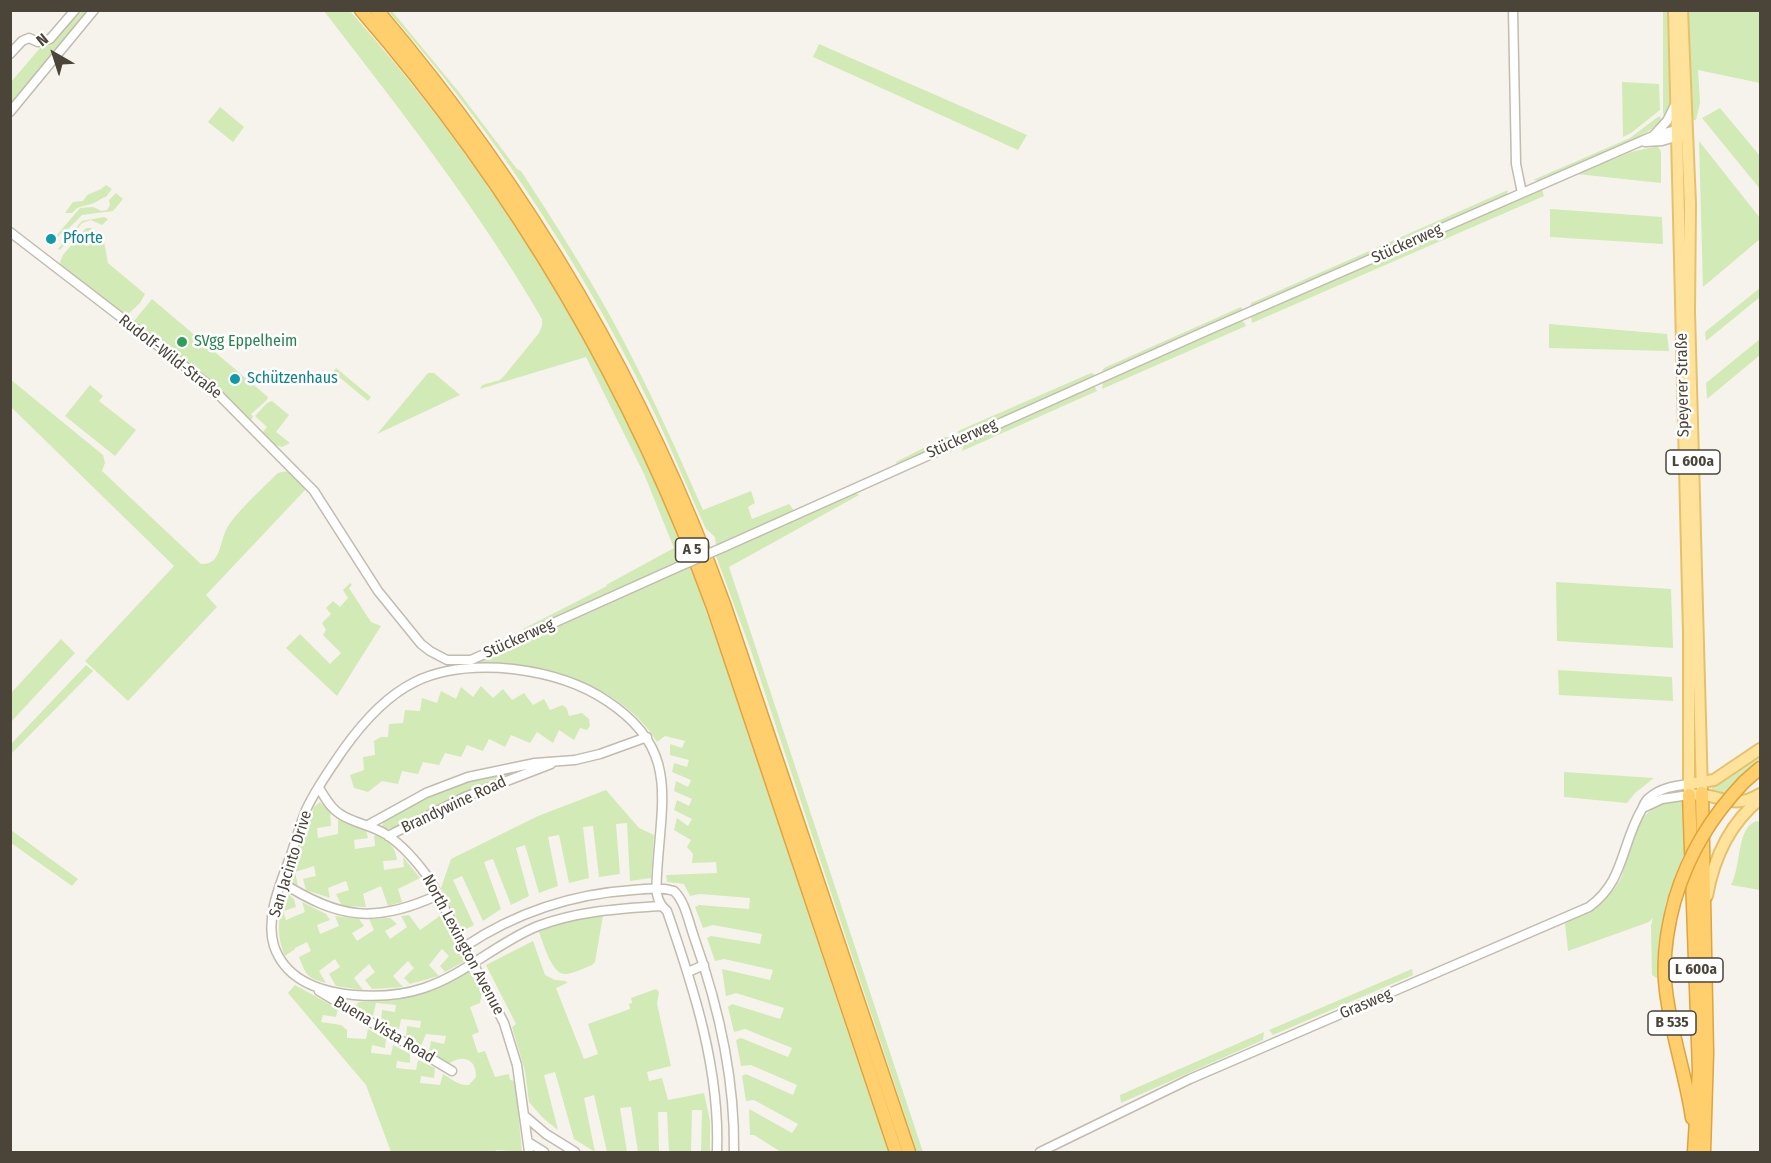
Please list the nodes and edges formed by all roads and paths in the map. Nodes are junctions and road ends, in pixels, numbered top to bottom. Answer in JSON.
{"nodes":[{"id":1,"x":75,"y":10,"type":"edge"},
{"id":2,"x":94,"y":10,"type":"edge"},
{"id":3,"x":361,"y":10,"type":"edge"},
{"id":4,"x":377,"y":10,"type":"edge"},
{"id":5,"x":1513,"y":10,"type":"edge"},
{"id":6,"x":1674,"y":10,"type":"edge"},
{"id":7,"x":1682,"y":10,"type":"edge"},
{"id":8,"x":10,"y":54,"type":"edge"},
{"id":9,"x":1676,"y":101,"type":"junction"},
{"id":10,"x":10,"y":112,"type":"edge"},
{"id":11,"x":1680,"y":134,"type":"junction"},
{"id":12,"x":1653,"y":136,"type":"junction"},
{"id":13,"x":1638,"y":142,"type":"junction"},
{"id":14,"x":1522,"y":193,"type":"junction"},
{"id":15,"x":10,"y":232,"type":"edge"},
{"id":16,"x":338,"y":525,"type":"joint"},
{"id":17,"x":647,"y":737,"type":"junction"},
{"id":18,"x":1761,"y":749,"type":"edge"},
{"id":19,"x":554,"y":762,"type":"junction"},
{"id":20,"x":1761,"y":768,"type":"edge"},
{"id":21,"x":319,"y":788,"type":"junction"},
{"id":22,"x":1695,"y":788,"type":"junction"},
{"id":23,"x":1761,"y":794,"type":"edge"},
{"id":24,"x":1761,"y":800,"type":"edge"},
{"id":25,"x":368,"y":825,"type":"junction"},
{"id":26,"x":388,"y":836,"type":"junction"},
{"id":27,"x":281,"y":882,"type":"junction"},
{"id":28,"x":656,"y":888,"type":"junction"},
{"id":29,"x":438,"y":895,"type":"junction"},
{"id":30,"x":660,"y":906,"type":"junction"},
{"id":31,"x":1704,"y":911,"type":"junction"},
{"id":32,"x":464,"y":947,"type":"junction"},
{"id":33,"x":473,"y":962,"type":"junction"},
{"id":34,"x":704,"y":965,"type":"junction"},
{"id":35,"x":688,"y":972,"type":"junction"},
{"id":36,"x":316,"y":989,"type":"junction"},
{"id":37,"x":452,"y":1071,"type":"dead end"},
{"id":38,"x":526,"y":1117,"type":"junction"},
{"id":39,"x":528,"y":1142,"type":"junction"},
{"id":40,"x":1698,"y":1150,"type":"edge"},
{"id":41,"x":529,"y":1152,"type":"edge"},
{"id":42,"x":544,"y":1152,"type":"edge"},
{"id":43,"x":575,"y":1152,"type":"edge"},
{"id":44,"x":717,"y":1152,"type":"edge"},
{"id":45,"x":734,"y":1152,"type":"edge"},
{"id":46,"x":896,"y":1152,"type":"edge"},
{"id":47,"x":909,"y":1152,"type":"edge"},
{"id":48,"x":1040,"y":1152,"type":"edge"}],
"edges":[{"from":1,"to":8,"type":"street"},
{"from":2,"to":10,"type":"street"},
{"from":3,"to":46,"type":"highway","number":"A 5"},
{"from":4,"to":47,"type":"highway","number":"A 5"},
{"from":5,"to":14,"type":"street"},
{"from":6,"to":9,"type":"main road","name":"Speyerer Straße","number":"L 600a"},
{"from":7,"to":11,"type":"main road","name":"Speyerer Straße","number":"L 600a"},
{"from":9,"to":11,"type":"main road","name":"Speyerer Straße","number":"L 600a"},
{"from":9,"to":12,"type":"street"},
{"from":11,"to":12,"type":"street","name":"Stückerweg"},
{"from":11,"to":13,"type":"street","name":"Stückerweg"},
{"from":11,"to":22,"type":"main road","name":"Speyerer Straße","number":"L 600a"},
{"from":12,"to":13,"type":"street","name":"Stückerweg"},
{"from":13,"to":14,"type":"street","name":"Stückerweg"},
{"from":14,"to":16,"type":"street","name":"Stückerweg","bridge":true},
{"from":15,"to":16,"type":"street","name":"Rudolf-Wild-Straße"},
{"from":17,"to":19,"type":"street","name":"Brandywine Road"},
{"from":17,"to":21,"type":"street","name":"San Jacinto Drive"},
{"from":17,"to":28,"type":"street","name":"San Jacinto Drive"},
{"from":18,"to":22,"type":"main road"},
{"from":19,"to":25,"type":"street","name":"Brandywine Road"},
{"from":19,"to":26,"type":"street","name":"Brandywine Road"},
{"from":20,"to":40,"type":"highway","number":"B 535","bridge":true},
{"from":21,"to":25,"type":"street","name":"North Lexington Avenue"},
{"from":21,"to":27,"type":"street","name":"San Jacinto Drive"},
{"from":22,"to":23,"type":"main road"},
{"from":22,"to":31,"type":"highway","number":"L 600a"},
{"from":22,"to":40,"type":"highway","number":"L 600a"},
{"from":22,"to":48,"type":"street","name":"Grasweg"},
{"from":24,"to":31,"type":"main road","number":"B 535"},
{"from":25,"to":26,"type":"street","name":"North Lexington Avenue"},
{"from":26,"to":29,"type":"street","name":"North Lexington Avenue"},
{"from":27,"to":29,"type":"street"},
{"from":27,"to":36,"type":"street","name":"San Jacinto Drive"},
{"from":28,"to":30,"type":"street","name":"San Jacinto Drive"},
{"from":28,"to":32,"type":"street"},
{"from":28,"to":34,"type":"street"},
{"from":29,"to":32,"type":"street","name":"North Lexington Avenue"},
{"from":30,"to":33,"type":"street","name":"San Jacinto Drive"},
{"from":30,"to":35,"type":"street","name":"San Jacinto Drive"},
{"from":31,"to":40,"type":"highway","number":"B 535"},
{"from":32,"to":33,"type":"street","name":"North Lexington Avenue"},
{"from":33,"to":36,"type":"street","name":"San Jacinto Drive"},
{"from":33,"to":38,"type":"street","name":"North Lexington Avenue"},
{"from":34,"to":35,"type":"street"},
{"from":34,"to":45,"type":"street"},
{"from":35,"to":44,"type":"street","name":"San Jacinto Drive"},
{"from":36,"to":37,"type":"street","name":"Buena Vista Road"},
{"from":38,"to":39,"type":"street","name":"North Lexington Avenue"},
{"from":38,"to":43,"type":"street"},
{"from":39,"to":41,"type":"street","name":"North Lexington Avenue"},
{"from":39,"to":42,"type":"street"}]}
